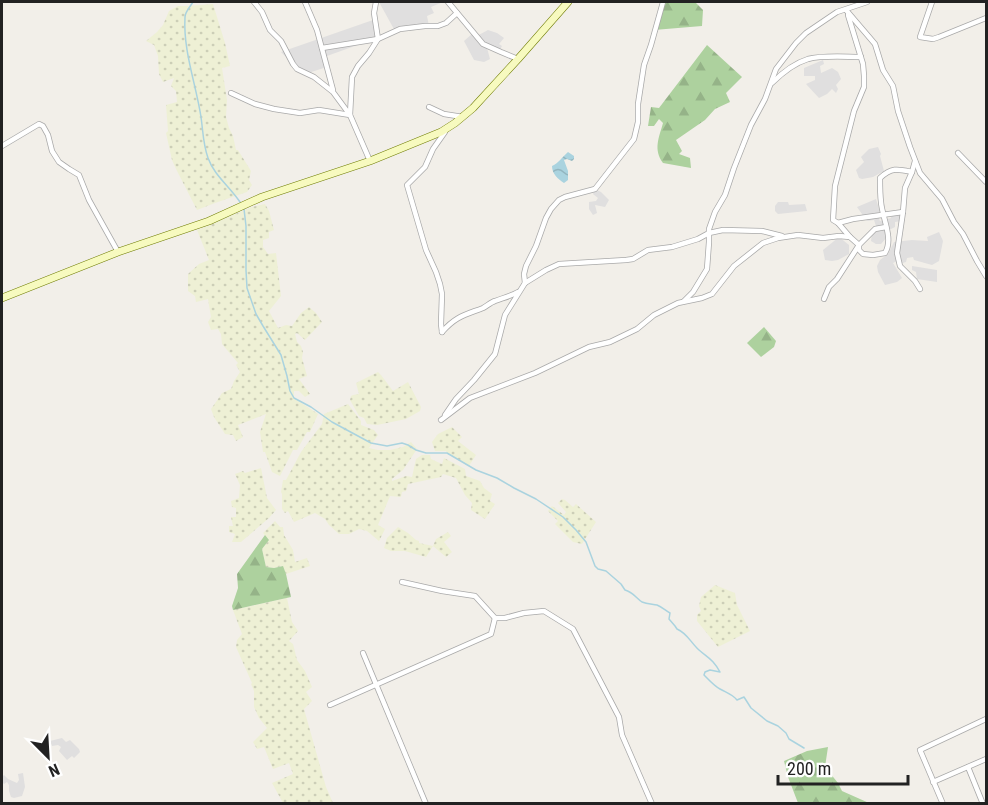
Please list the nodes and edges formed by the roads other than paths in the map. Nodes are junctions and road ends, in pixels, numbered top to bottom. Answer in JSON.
{"nodes":[{"id":1,"x":254,"y":2,"type":"edge"},
{"id":2,"x":305,"y":2,"type":"edge"},
{"id":3,"x":376,"y":2,"type":"edge"},
{"id":4,"x":448,"y":2,"type":"edge"},
{"id":5,"x":568,"y":2,"type":"edge"},
{"id":6,"x":663,"y":2,"type":"edge"},
{"id":7,"x":867,"y":2,"type":"edge"},
{"id":8,"x":932,"y":2,"type":"edge"},
{"id":9,"x":846,"y":10,"type":"junction"},
{"id":10,"x":457,"y":13,"type":"junction"},
{"id":11,"x":987,"y":18,"type":"edge"},
{"id":12,"x":378,"y":39,"type":"junction"},
{"id":13,"x":322,"y":48,"type":"junction"},
{"id":14,"x":861,"y":57,"type":"junction"},
{"id":15,"x":518,"y":59,"type":"junction"},
{"id":16,"x":770,"y":85,"type":"junction"},
{"id":17,"x":333,"y":92,"type":"junction"},
{"id":18,"x":231,"y":93,"type":"dead end"},
{"id":19,"x":429,"y":107,"type":"dead end"},
{"id":20,"x":350,"y":115,"type":"junction"},
{"id":21,"x":463,"y":117,"type":"junction"},
{"id":22,"x":447,"y":128,"type":"junction"},
{"id":23,"x":2,"y":146,"type":"edge"},
{"id":24,"x":958,"y":153,"type":"dead end"},
{"id":25,"x":370,"y":161,"type":"junction"},
{"id":26,"x":915,"y":161,"type":"junction"},
{"id":27,"x":912,"y":172,"type":"junction"},
{"id":28,"x":987,"y":182,"type":"edge"},
{"id":29,"x":903,"y":212,"type":"junction"},
{"id":30,"x":883,"y":215,"type":"junction"},
{"id":31,"x":838,"y":223,"type":"junction"},
{"id":32,"x":886,"y":227,"type":"junction"},
{"id":33,"x":709,"y":233,"type":"junction"},
{"id":34,"x":786,"y":237,"type":"junction"},
{"id":35,"x":850,"y":237,"type":"junction"},
{"id":36,"x":859,"y":245,"type":"junction"},
{"id":37,"x":118,"y":252,"type":"junction"},
{"id":38,"x":987,"y":276,"type":"edge"},
{"id":39,"x":525,"y":283,"type":"junction"},
{"id":40,"x":920,"y":289,"type":"dead end"},
{"id":41,"x":518,"y":292,"type":"junction"},
{"id":42,"x":2,"y":298,"type":"edge"},
{"id":43,"x":825,"y":300,"type":"dead end"},
{"id":44,"x":684,"y":301,"type":"junction"},
{"id":45,"x":402,"y":582,"type":"dead end"},
{"id":46,"x":495,"y":618,"type":"junction"},
{"id":47,"x":363,"y":653,"type":"dead end"},
{"id":48,"x":376,"y":685,"type":"junction"},
{"id":49,"x":330,"y":705,"type":"dead end"},
{"id":50,"x":987,"y":718,"type":"edge"},
{"id":51,"x":987,"y":759,"type":"edge"},
{"id":52,"x":968,"y":767,"type":"junction"},
{"id":53,"x":933,"y":782,"type":"junction"},
{"id":54,"x":984,"y":802,"type":"edge"},
{"id":55,"x":426,"y":804,"type":"edge"},
{"id":56,"x":652,"y":804,"type":"edge"},
{"id":57,"x":943,"y":804,"type":"edge"}],
"edges":[{"from":1,"to":17,"type":"street"},
{"from":2,"to":13,"type":"street"},
{"from":3,"to":12,"type":"street"},
{"from":4,"to":10,"type":"street"},
{"from":5,"to":15,"type":"street"},
{"from":6,"to":39,"type":"street"},
{"from":7,"to":9,"type":"street"},
{"from":8,"to":11,"type":"street"},
{"from":9,"to":14,"type":"street"},
{"from":9,"to":16,"type":"street"},
{"from":9,"to":26,"type":"street"},
{"from":10,"to":12,"type":"street"},
{"from":10,"to":15,"type":"street"},
{"from":12,"to":13,"type":"street"},
{"from":12,"to":20,"type":"street"},
{"from":13,"to":17,"type":"street"},
{"from":14,"to":16,"type":"street"},
{"from":14,"to":31,"type":"street"},
{"from":15,"to":21,"type":"street"},
{"from":16,"to":33,"type":"street"},
{"from":17,"to":20,"type":"street"},
{"from":18,"to":20,"type":"street"},
{"from":19,"to":21,"type":"street"},
{"from":20,"to":25,"type":"street"},
{"from":21,"to":22,"type":"street"},
{"from":22,"to":25,"type":"street"},
{"from":22,"to":41,"type":"street"},
{"from":23,"to":37,"type":"street"},
{"from":24,"to":28,"type":"street"},
{"from":25,"to":37,"type":"street"},
{"from":26,"to":27,"type":"street"},
{"from":26,"to":38,"type":"street"},
{"from":27,"to":29,"type":"street"},
{"from":27,"to":30,"type":"street"},
{"from":29,"to":30,"type":"street"},
{"from":29,"to":40,"type":"street"},
{"from":30,"to":31,"type":"street"},
{"from":30,"to":32,"type":"street"},
{"from":31,"to":35,"type":"street"},
{"from":32,"to":36,"type":"street"},
{"from":32,"to":36,"type":"street"},
{"from":33,"to":34,"type":"street"},
{"from":33,"to":39,"type":"street"},
{"from":33,"to":44,"type":"street"},
{"from":34,"to":35,"type":"street"},
{"from":34,"to":44,"type":"street"},
{"from":35,"to":36,"type":"street"},
{"from":36,"to":43,"type":"street"},
{"from":37,"to":42,"type":"street"},
{"from":39,"to":41,"type":"street"},
{"from":41,"to":44,"type":"street"},
{"from":45,"to":46,"type":"street"},
{"from":46,"to":48,"type":"street"},
{"from":46,"to":56,"type":"street"},
{"from":47,"to":48,"type":"street"},
{"from":48,"to":49,"type":"street"},
{"from":48,"to":55,"type":"street"},
{"from":50,"to":53,"type":"street"},
{"from":51,"to":52,"type":"street"},
{"from":52,"to":53,"type":"street"},
{"from":52,"to":54,"type":"street"},
{"from":53,"to":57,"type":"street"}]}
